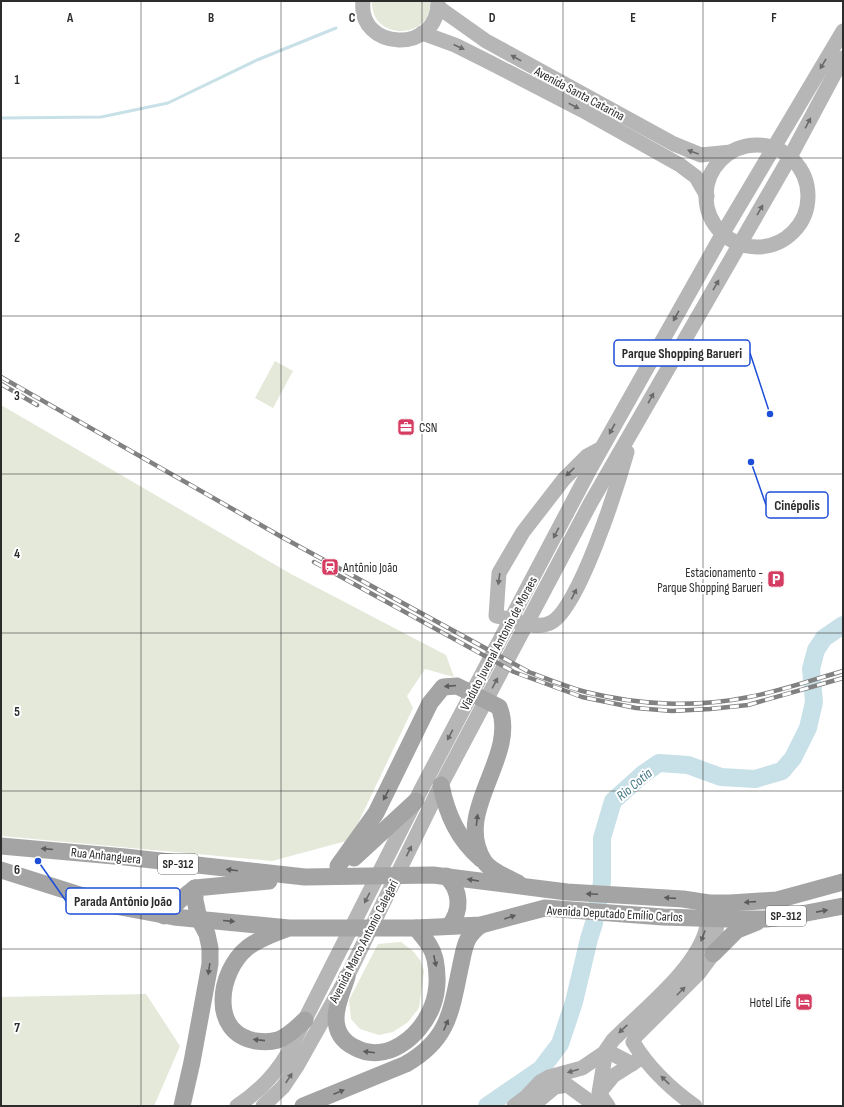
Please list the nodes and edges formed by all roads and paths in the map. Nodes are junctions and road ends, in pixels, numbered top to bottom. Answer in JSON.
{"nodes":[{"id":1,"x":363,"y":1,"type":"edge"},
{"id":2,"x":438,"y":4,"type":"edge"},
{"id":3,"x":843,"y":31,"type":"edge"},
{"id":4,"x":422,"y":33,"type":"junction"},
{"id":5,"x":843,"y":58,"type":"edge"},
{"id":6,"x":773,"y":148,"type":"junction"},
{"id":7,"x":731,"y":152,"type":"junction"},
{"id":8,"x":790,"y":157,"type":"junction"},
{"id":9,"x":706,"y":196,"type":"junction"},
{"id":10,"x":723,"y":233,"type":"junction"},
{"id":11,"x":740,"y":243,"type":"junction"},
{"id":12,"x":636,"y":424,"type":"junction"},
{"id":13,"x":601,"y":449,"type":"junction"},
{"id":14,"x":451,"y":767,"type":"joint"},
{"id":15,"x":441,"y":785,"type":"junction"},
{"id":16,"x":419,"y":795,"type":"junction"},
{"id":17,"x":1,"y":846,"type":"edge"},
{"id":18,"x":484,"y":862,"type":"junction"},
{"id":19,"x":338,"y":866,"type":"junction"},
{"id":20,"x":1,"y":870,"type":"edge"},
{"id":21,"x":355,"y":876,"type":"joint"},
{"id":22,"x":446,"y":876,"type":"junction"},
{"id":23,"x":305,"y":877,"type":"junction"},
{"id":24,"x":843,"y":882,"type":"edge"},
{"id":25,"x":195,"y":888,"type":"junction"},
{"id":26,"x":528,"y":888,"type":"junction"},
{"id":27,"x":843,"y":906,"type":"edge"},
{"id":28,"x":714,"y":910,"type":"junction"},
{"id":29,"x":164,"y":916,"type":"junction"},
{"id":30,"x":766,"y":918,"type":"junction"},
{"id":31,"x":199,"y":919,"type":"junction"},
{"id":32,"x":480,"y":925,"type":"junction"},
{"id":33,"x":449,"y":926,"type":"junction"},
{"id":34,"x":289,"y":928,"type":"junction"},
{"id":35,"x":416,"y":928,"type":"junction"},
{"id":36,"x":713,"y":954,"type":"junction"},
{"id":37,"x":347,"y":977,"type":"junction"},
{"id":38,"x":305,"y":1020,"type":"junction"},
{"id":39,"x":606,"y":1050,"type":"junction"},
{"id":40,"x":637,"y":1061,"type":"junction"},
{"id":41,"x":598,"y":1099,"type":"edge"},
{"id":42,"x":688,"y":1103,"type":"edge"},
{"id":43,"x":182,"y":1106,"type":"edge"},
{"id":44,"x":237,"y":1106,"type":"edge"},
{"id":45,"x":263,"y":1106,"type":"edge"},
{"id":46,"x":303,"y":1106,"type":"edge"},
{"id":47,"x":514,"y":1106,"type":"edge"},
{"id":48,"x":532,"y":1106,"type":"edge"},
{"id":49,"x":608,"y":1106,"type":"edge"}],
"edges":[{"from":1,"to":4,"type":"main road"},
{"from":2,"to":4,"type":"main road"},
{"from":7,"to":2,"type":"main road","name":"Avenida Santa Catarina","one_way":true},
{"from":3,"to":6,"type":"main road","name":"Viaduto Juvenal Antonio de Moraes","one_way":true},
{"from":4,"to":9,"type":"main road","name":"Avenida Santa Catarina","one_way":true},
{"from":8,"to":5,"type":"main road","one_way":true},
{"from":6,"to":7,"type":"main road"},
{"from":6,"to":8,"type":"main road"},
{"from":6,"to":10,"type":"main road","name":"Viaduto Juvenal Antonio de Moraes"},
{"from":7,"to":9,"type":"main road"},
{"from":11,"to":8,"type":"main road","one_way":true},
{"from":8,"to":11,"type":"main road"},
{"from":9,"to":10,"type":"main road"},
{"from":10,"to":11,"type":"main road"},
{"from":10,"to":13,"type":"main road","name":"Viaduto Juvenal Antonio de Moraes","one_way":true},
{"from":12,"to":11,"type":"main road","one_way":true},
{"from":13,"to":12,"type":"main road","one_way":true},
{"from":14,"to":12,"type":"main road","name":"Viaduto Juvenal Antonio de Moraes","one_way":true},
{"from":13,"to":16,"type":"main road","name":"Viaduto Juvenal Antonio de Moraes","one_way":true},
{"from":14,"to":15,"type":"main road","name":"Avenida Marco Antonio Calegari"},
{"from":15,"to":18,"type":"main road"},
{"from":37,"to":15,"type":"main road","name":"Avenida Marco Antonio Calegari","one_way":true},
{"from":16,"to":19,"type":"main road"},
{"from":16,"to":38,"type":"main road","name":"Avenida Marco Antonio Calegari","one_way":true},
{"from":23,"to":17,"type":"main road","name":"Rua Anhanguera","number":"SP-312","one_way":true},
{"from":18,"to":19,"type":"main road","one_way":true},
{"from":18,"to":26,"type":"main road"},
{"from":19,"to":23,"type":"main road"},
{"from":20,"to":29,"type":"main road","number":"SP-312"},
{"from":21,"to":22,"type":"main road","name":"Avenida Deputado Emílio Carlos","number":"SP-312"},
{"from":21,"to":23,"type":"main road","name":"Rua Anhanguera","number":"SP-312"},
{"from":26,"to":22,"type":"main road","name":"Avenida Deputado Emílio Carlos","number":"SP-312","one_way":true},
{"from":22,"to":33,"type":"main road"},
{"from":23,"to":25,"type":"main road"},
{"from":24,"to":28,"type":"main road","name":"Avenida Deputado Emílio Carlos","number":"SP-312","one_way":true},
{"from":25,"to":29,"type":"main road"},
{"from":25,"to":31,"type":"main road"},
{"from":28,"to":26,"type":"main road","name":"Avenida Deputado Emílio Carlos","number":"SP-312","one_way":true},
{"from":30,"to":27,"type":"main road","name":"Avenida Deputado Emílio Carlos","number":"SP-312","one_way":true},
{"from":28,"to":30,"type":"main road","name":"Avenida Deputado Emílio Carlos","number":"SP-312"},
{"from":32,"to":28,"type":"main road","name":"Avenida Deputado Emílio Carlos","number":"SP-312","one_way":true},
{"from":28,"to":36,"type":"main road"},
{"from":28,"to":39,"type":"main road","one_way":true},
{"from":29,"to":31,"type":"main road","number":"SP-312"},
{"from":30,"to":36,"type":"main road"},
{"from":31,"to":34,"type":"main road","number":"SP-312","one_way":true},
{"from":31,"to":43,"type":"main road","one_way":true},
{"from":32,"to":33,"type":"main road","name":"Avenida Deputado Emílio Carlos","number":"SP-312"},
{"from":46,"to":32,"type":"main road","one_way":true},
{"from":33,"to":35,"type":"main road","name":"Avenida Deputado Emílio Carlos","number":"SP-312"},
{"from":34,"to":35,"type":"main road","name":"Avenida Deputado Emílio Carlos","number":"SP-312"},
{"from":38,"to":34,"type":"main road","one_way":true},
{"from":35,"to":37,"type":"main road","one_way":true},
{"from":40,"to":36,"type":"main road","one_way":true},
{"from":45,"to":37,"type":"main road","name":"Avenida Marco Antonio Calegari","one_way":true},
{"from":38,"to":44,"type":"main road","name":"Avenida Marco Antonio Calegari"},
{"from":39,"to":40,"type":"main road"},
{"from":39,"to":41,"type":"main road"},
{"from":39,"to":47,"type":"main road","one_way":true},
{"from":40,"to":41,"type":"main road"},
{"from":42,"to":40,"type":"main road","one_way":true},
{"from":41,"to":48,"type":"main road"},
{"from":41,"to":49,"type":"main road"}]}
